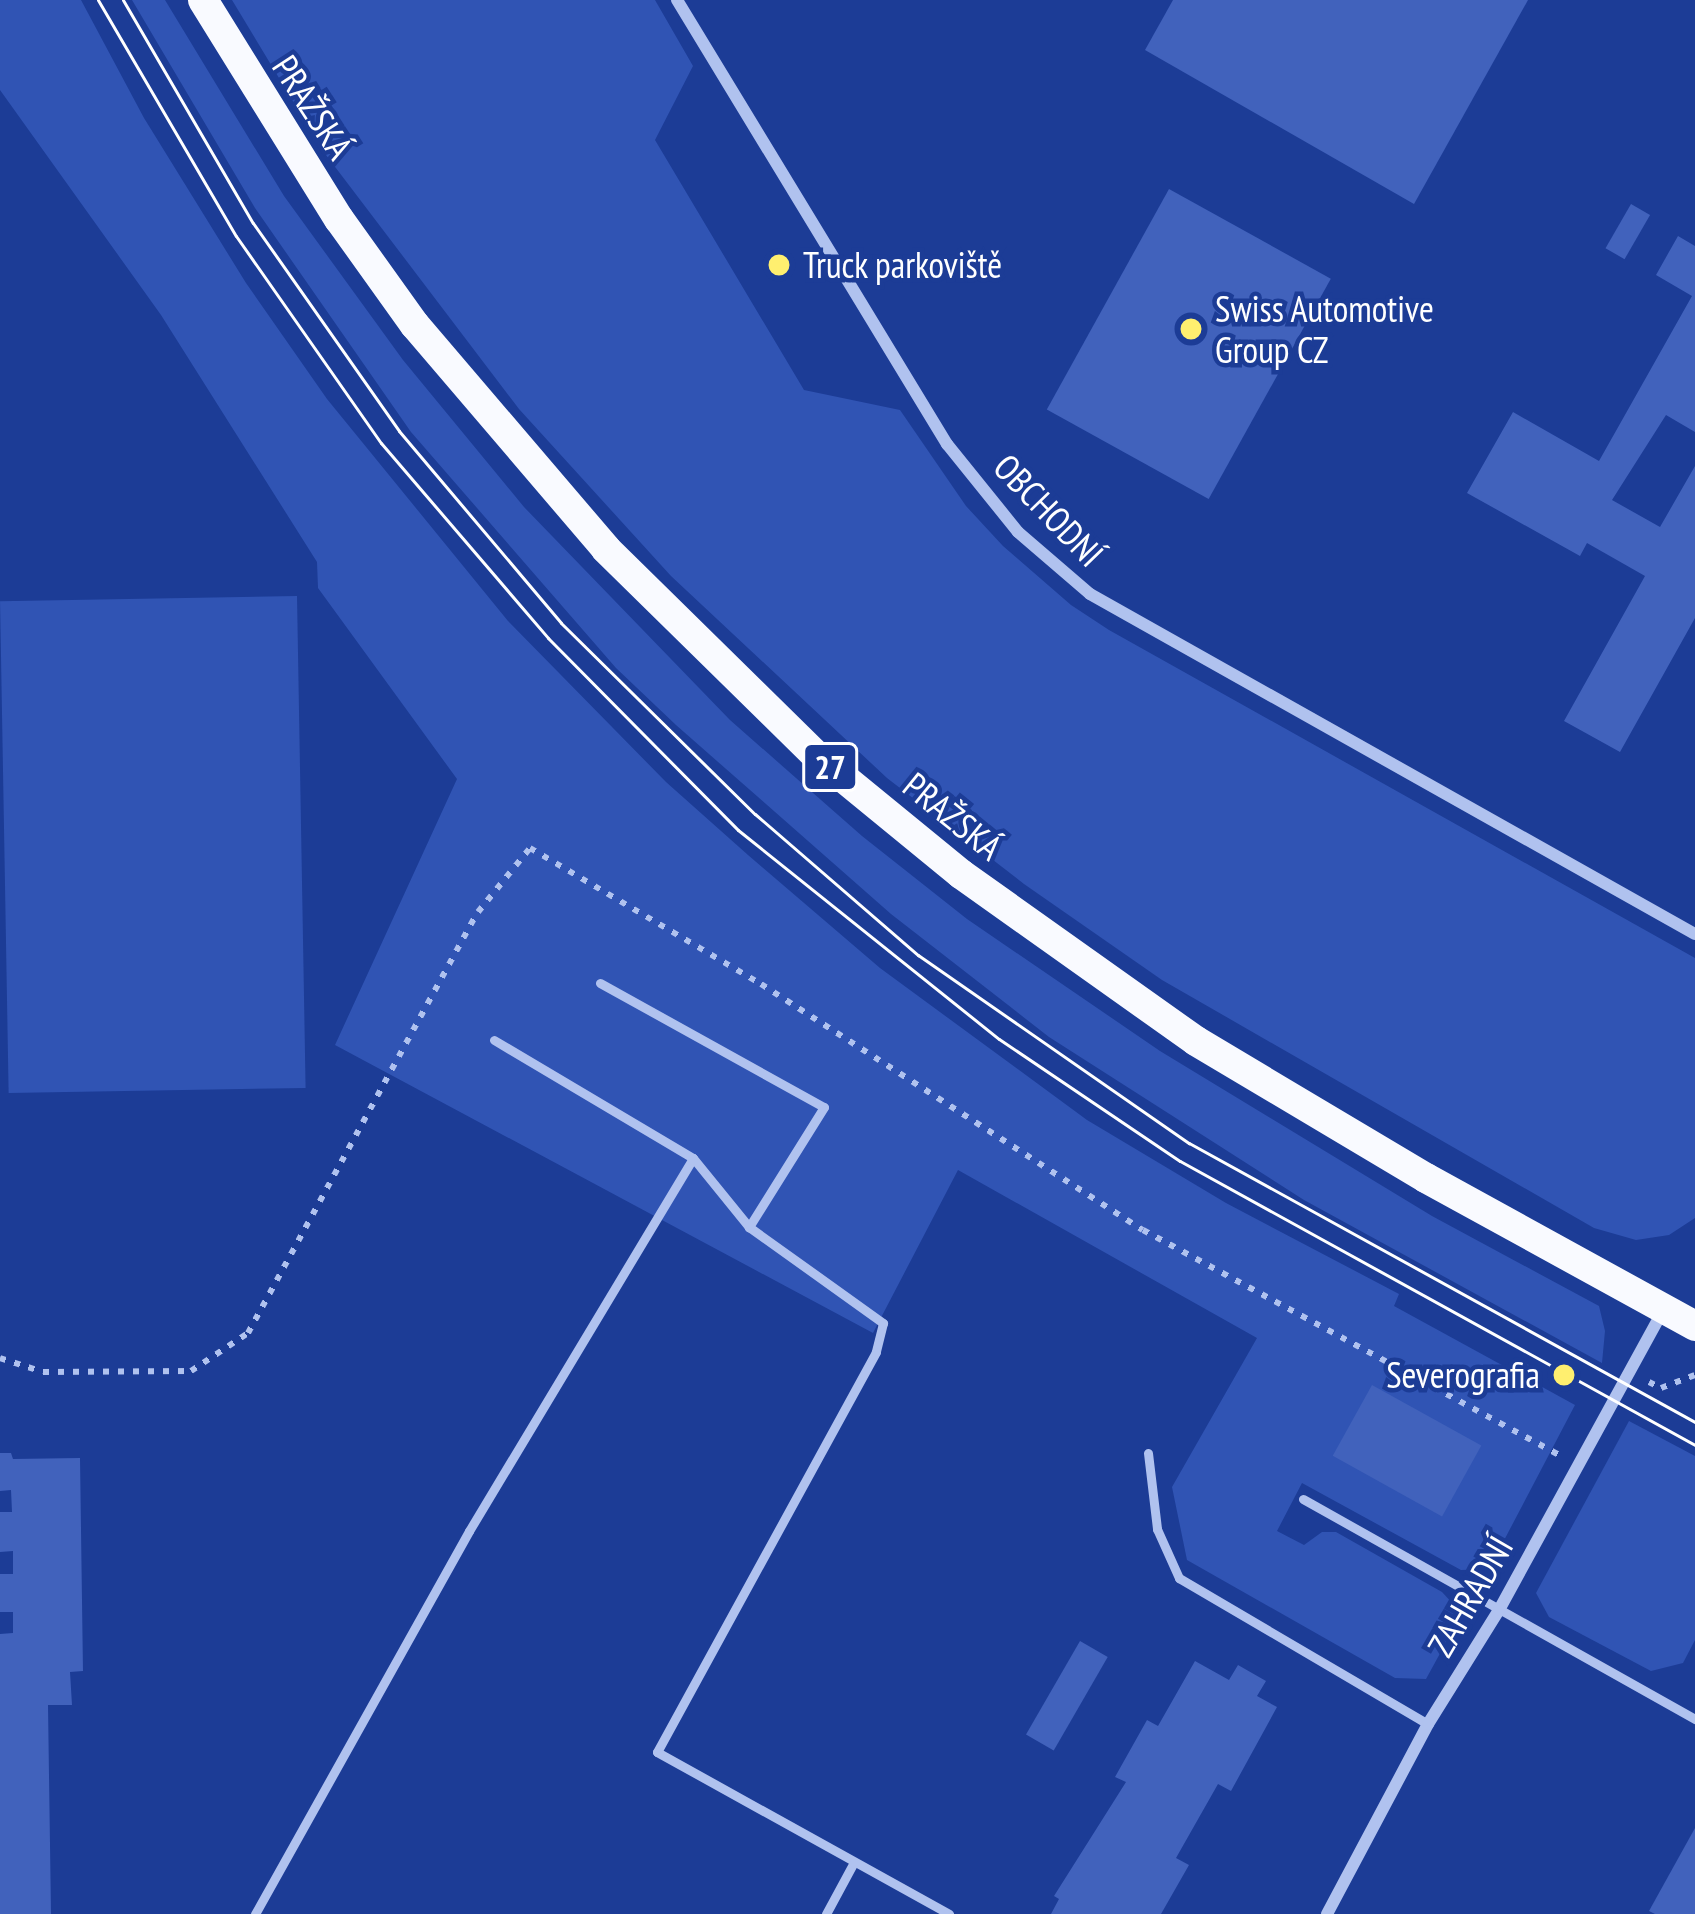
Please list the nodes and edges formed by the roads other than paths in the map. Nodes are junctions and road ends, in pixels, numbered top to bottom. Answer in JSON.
{"nodes":[{"id":1,"x":202,"y":0,"type":"edge"},
{"id":2,"x":676,"y":0,"type":"edge"},
{"id":3,"x":1695,"y":934,"type":"edge"},
{"id":4,"x":600,"y":982,"type":"dead end"},
{"id":5,"x":494,"y":1040,"type":"dead end"},
{"id":6,"x":693,"y":1158,"type":"junction"},
{"id":7,"x":749,"y":1227,"type":"junction"},
{"id":8,"x":1664,"y":1309,"type":"junction"},
{"id":9,"x":1695,"y":1326,"type":"edge"},
{"id":10,"x":1148,"y":1453,"type":"dead end"},
{"id":11,"x":1303,"y":1499,"type":"dead end"},
{"id":12,"x":1499,"y":1610,"type":"junction"},
{"id":13,"x":1695,"y":1719,"type":"edge"},
{"id":14,"x":1428,"y":1724,"type":"junction"},
{"id":15,"x":854,"y":1862,"type":"junction"},
{"id":16,"x":255,"y":1914,"type":"edge"},
{"id":17,"x":826,"y":1914,"type":"edge"},
{"id":18,"x":949,"y":1914,"type":"edge"},
{"id":19,"x":1328,"y":1914,"type":"edge"}],
"edges":[{"from":1,"to":8,"type":"main road","name":"PRAŽSKÁ","number":"27"},
{"from":2,"to":3,"type":"street","name":"OBCHODNÍ"},
{"from":4,"to":7,"type":"lane"},
{"from":5,"to":6,"type":"lane"},
{"from":6,"to":7,"type":"lane"},
{"from":6,"to":16,"type":"lane"},
{"from":7,"to":15,"type":"lane"},
{"from":8,"to":9,"type":"main road","name":"PRAŽSKÁ","number":"27"},
{"from":8,"to":12,"type":"street","name":"ZAHRADNÍ"},
{"from":10,"to":14,"type":"lane"},
{"from":11,"to":12,"type":"lane"},
{"from":12,"to":13,"type":"lane"},
{"from":12,"to":14,"type":"street","name":"ZAHRADNÍ"},
{"from":14,"to":19,"type":"street","name":"ZAHRADNÍ"},
{"from":15,"to":17,"type":"lane"},
{"from":15,"to":18,"type":"lane"}]}
